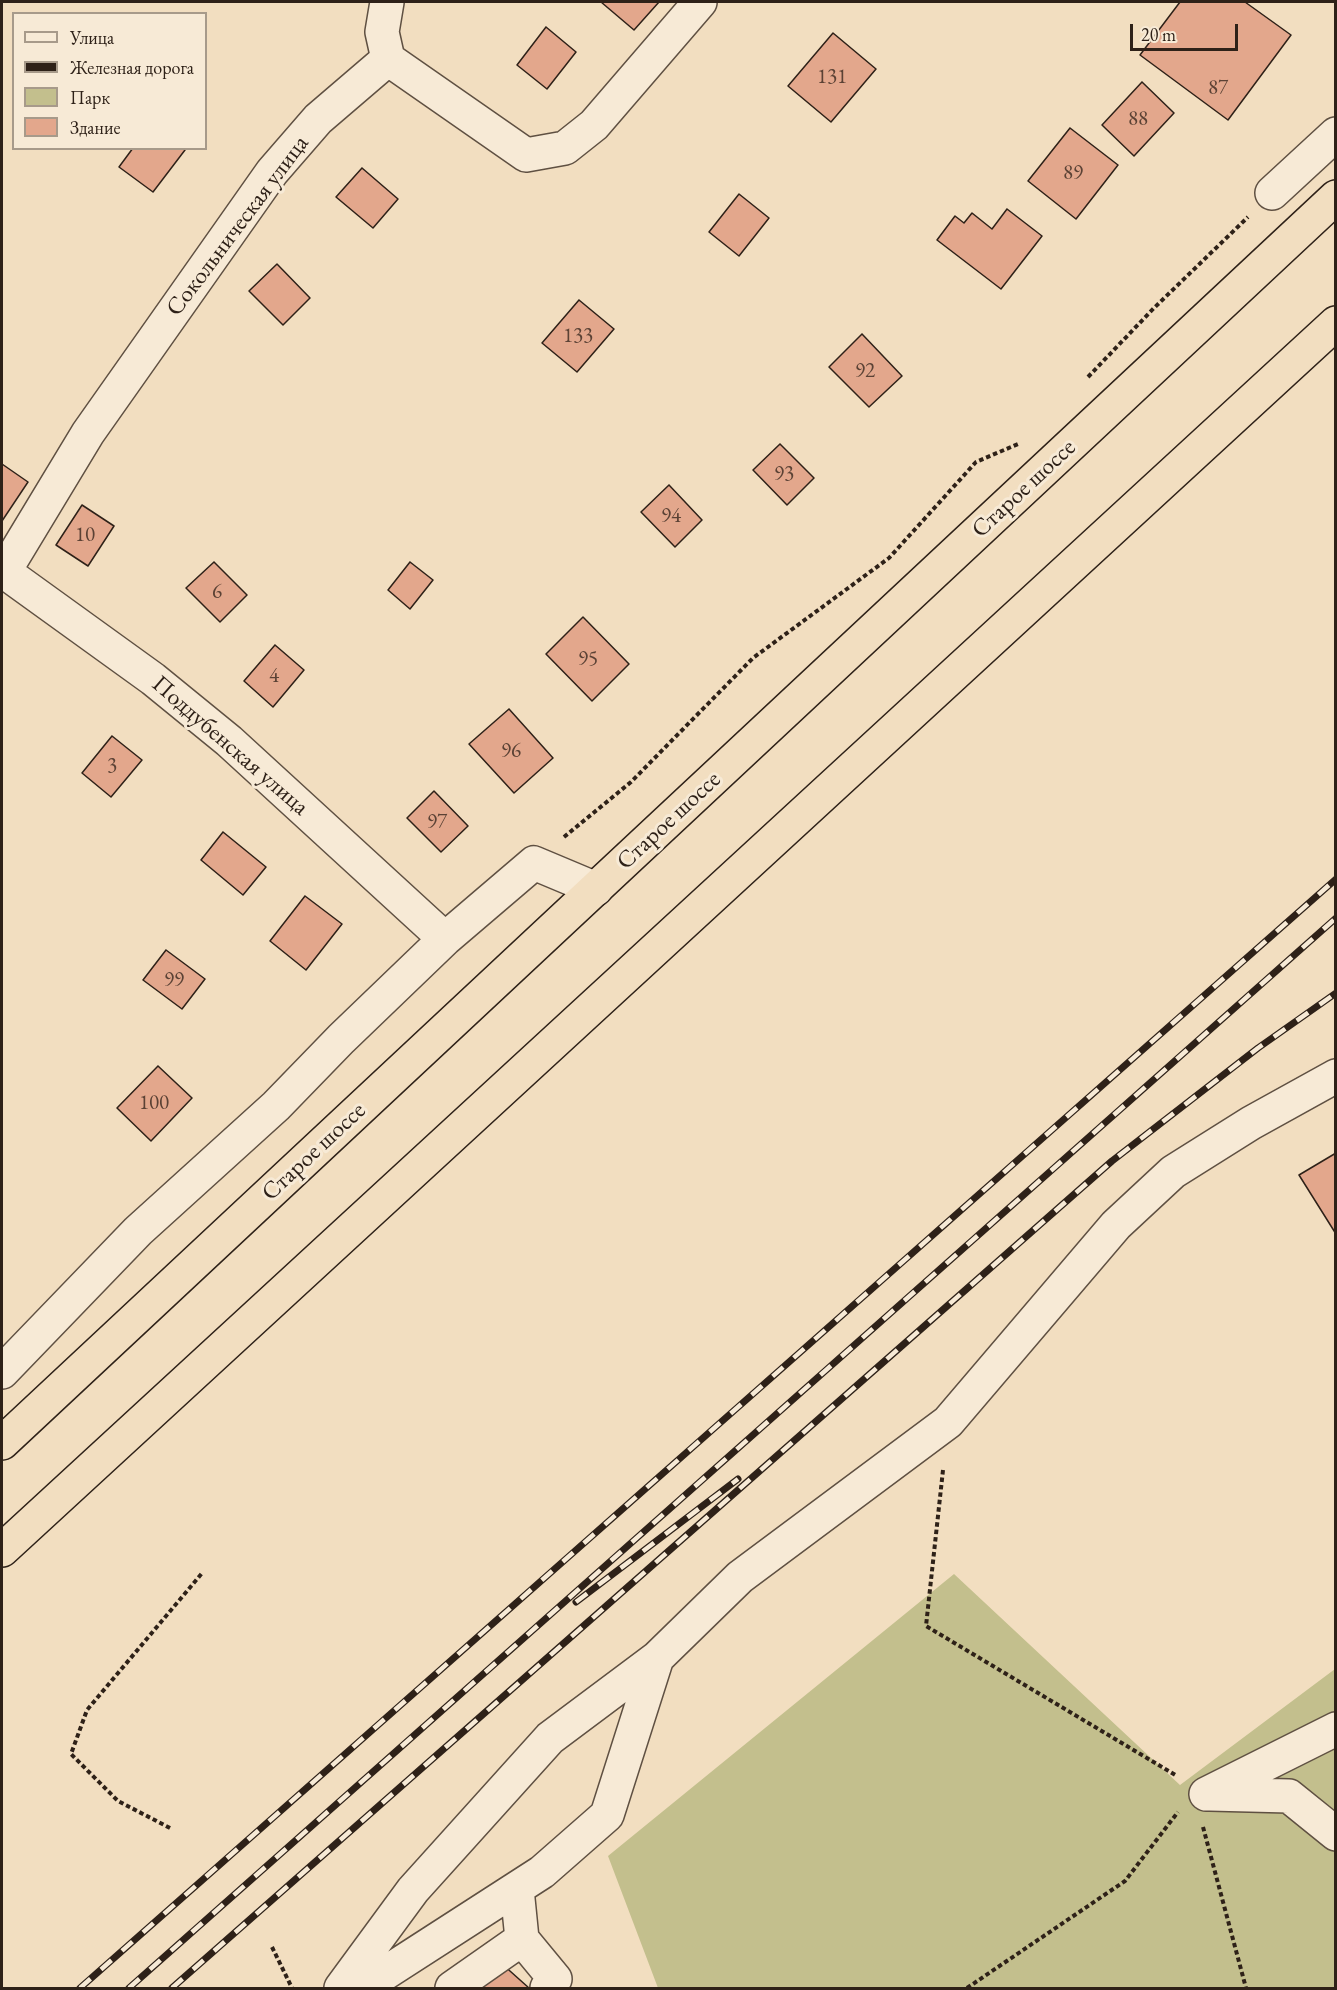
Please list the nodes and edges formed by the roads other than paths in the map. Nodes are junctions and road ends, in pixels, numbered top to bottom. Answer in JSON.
{"nodes":[{"id":1,"x":387,"y":2,"type":"edge"},
{"id":2,"x":700,"y":2,"type":"edge"},
{"id":3,"x":388,"y":58,"type":"junction"},
{"id":4,"x":1335,"y":134,"type":"edge"},
{"id":5,"x":1272,"y":193,"type":"road end"},
{"id":6,"x":1335,"y":197,"type":"edge"},
{"id":7,"x":1335,"y":323,"type":"edge"},
{"id":8,"x":3,"y":571,"type":"edge"},
{"id":9,"x":596,"y":890,"type":"junction"},
{"id":10,"x":445,"y":939,"type":"junction"},
{"id":11,"x":1335,"y":1076,"type":"edge"},
{"id":12,"x":2,"y":1371,"type":"edge"},
{"id":13,"x":2,"y":1443,"type":"edge"},
{"id":14,"x":2,"y":1550,"type":"edge"},
{"id":15,"x":657,"y":1658,"type":"junction"},
{"id":16,"x":1335,"y":1730,"type":"edge"},
{"id":17,"x":1335,"y":1834,"type":"edge"},
{"id":18,"x":518,"y":1889,"type":"junction"},
{"id":19,"x":522,"y":1939,"type":"junction"},
{"id":20,"x":559,"y":1986,"type":"edge"},
{"id":21,"x":341,"y":1989,"type":"edge"},
{"id":22,"x":362,"y":1989,"type":"edge"},
{"id":23,"x":452,"y":1989,"type":"edge"}],
"edges":[{"from":1,"to":3,"type":"street"},
{"from":2,"to":3,"type":"street"},
{"from":3,"to":8,"type":"street","name":"Сокольническая улица"},
{"from":4,"to":5,"type":"street"},
{"from":6,"to":9,"type":"highway","name":"Старое шоссе"},
{"from":7,"to":14,"type":"highway"},
{"from":8,"to":10,"type":"street","name":"Поддубенская улица"},
{"from":9,"to":10,"type":"street"},
{"from":9,"to":13,"type":"highway","name":"Старое шоссе"},
{"from":10,"to":12,"type":"street"},
{"from":11,"to":15,"type":"street"},
{"from":15,"to":18,"type":"street"},
{"from":15,"to":21,"type":"street"},
{"from":16,"to":17,"type":"street"},
{"from":18,"to":19,"type":"street"},
{"from":18,"to":22,"type":"street"},
{"from":19,"to":20,"type":"street"},
{"from":19,"to":23,"type":"street"}]}
